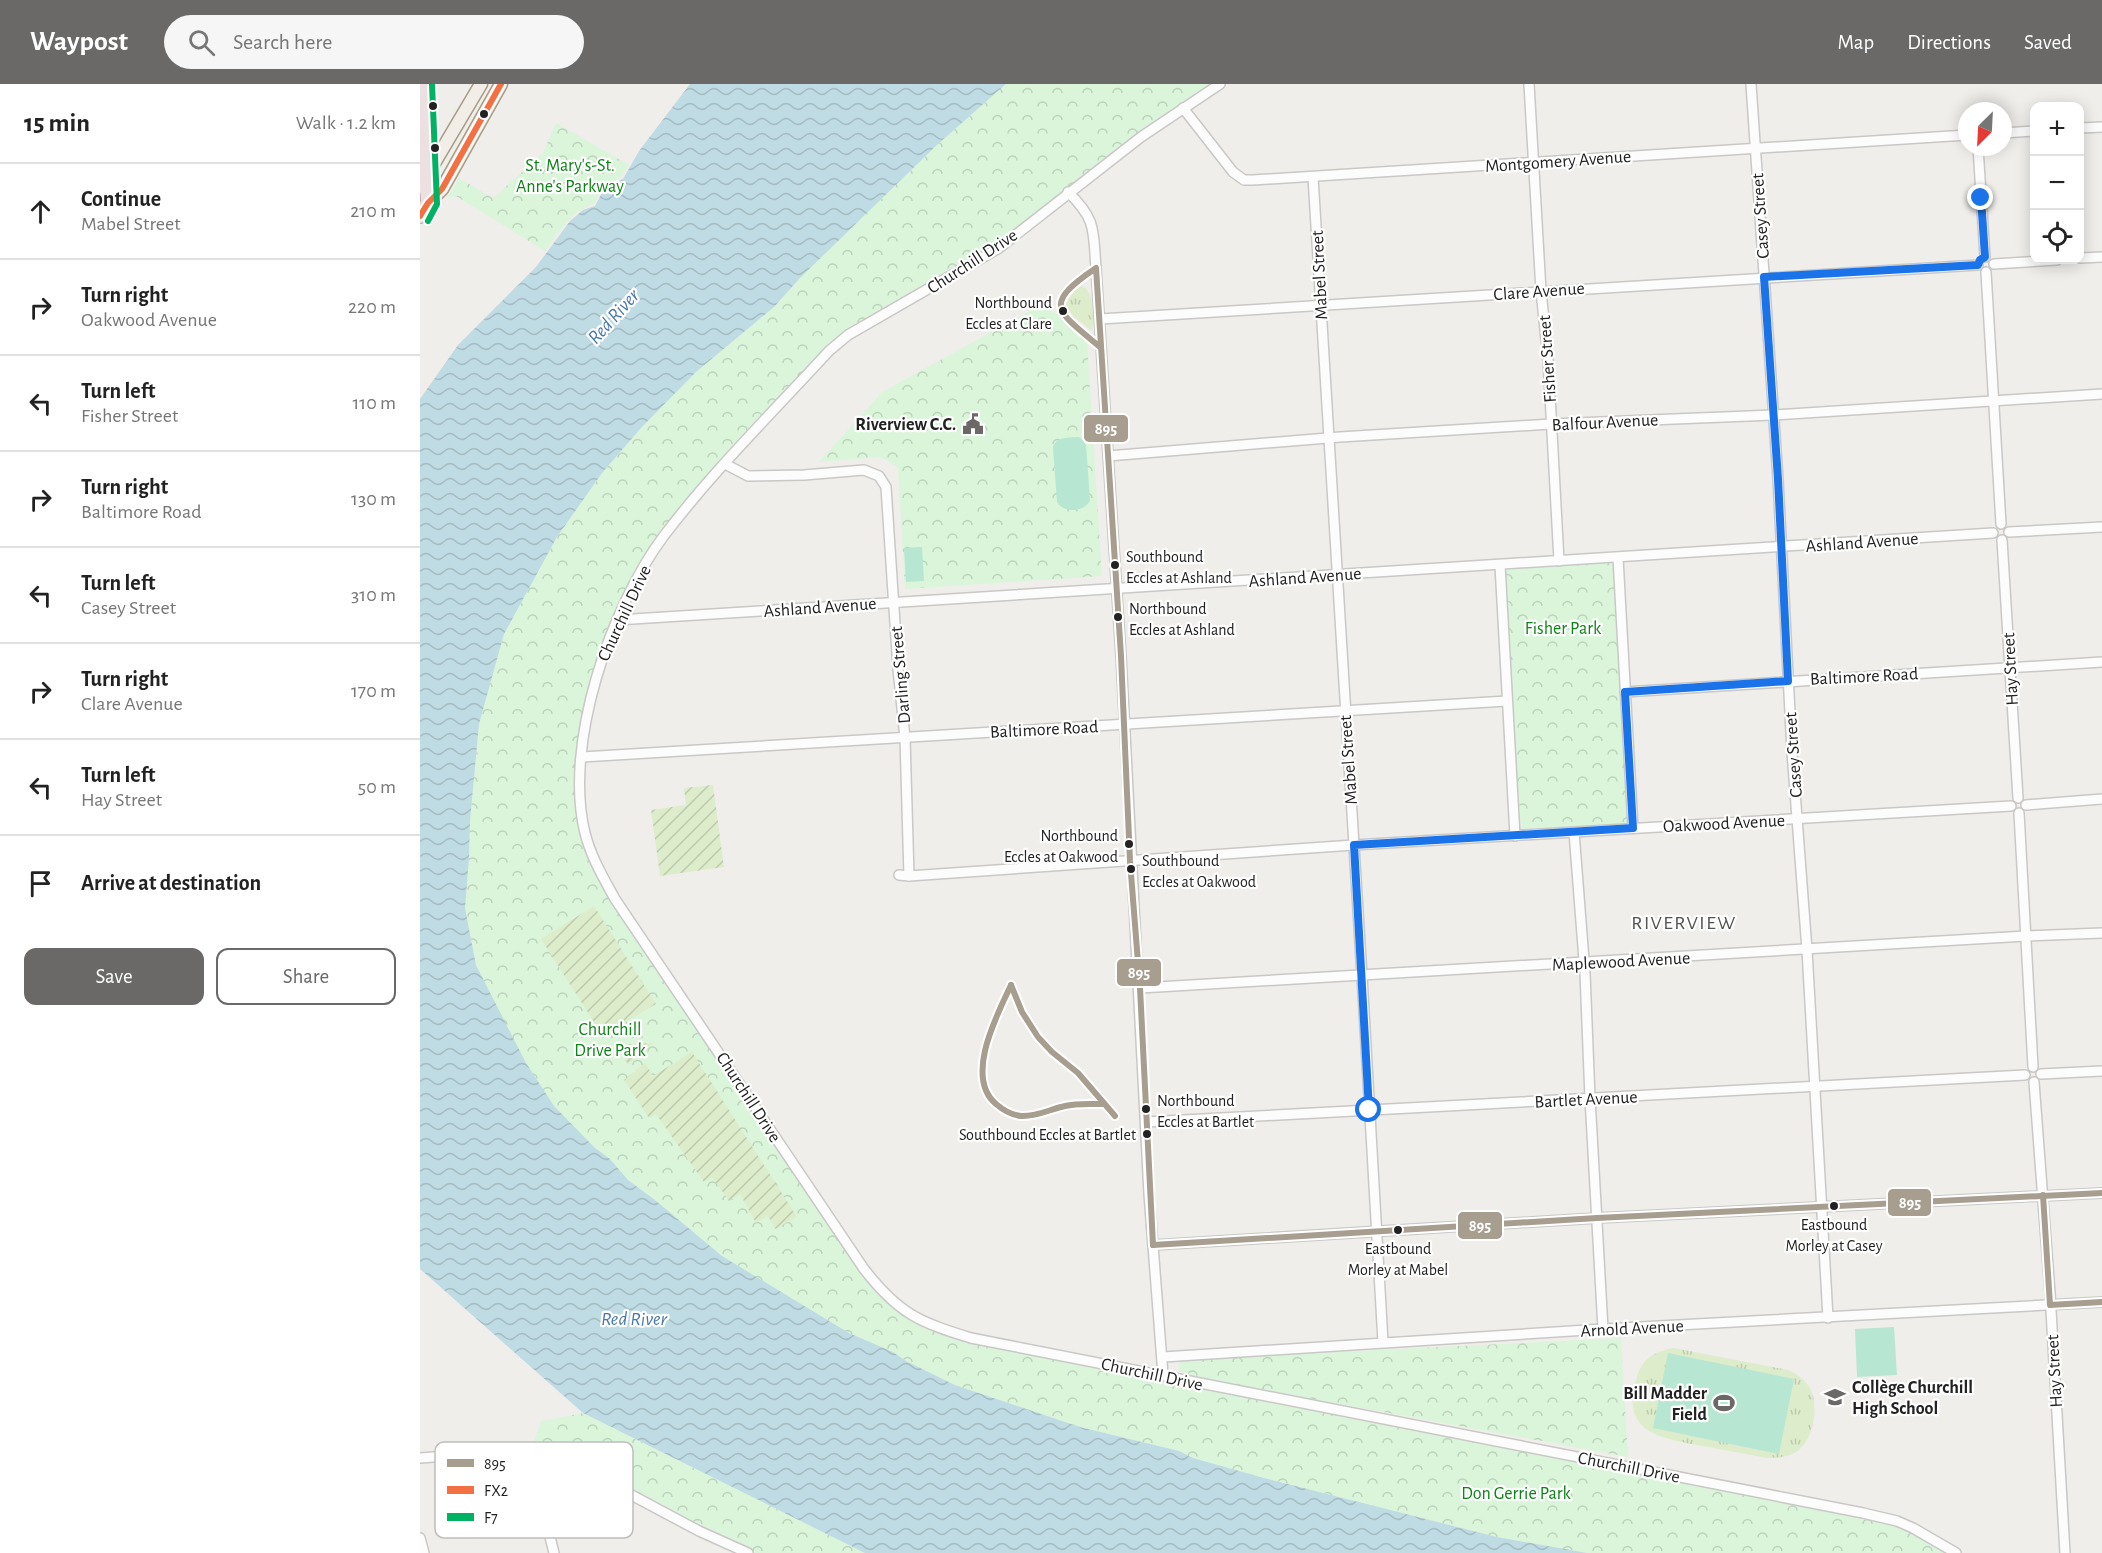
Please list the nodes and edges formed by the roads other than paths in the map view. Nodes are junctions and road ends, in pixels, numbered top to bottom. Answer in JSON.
{"nodes":[{"id":1,"x":423,"y":84,"type":"edge"},
{"id":2,"x":481,"y":84,"type":"edge"},
{"id":3,"x":501,"y":84,"type":"edge"},
{"id":4,"x":1220,"y":84,"type":"edge"},
{"id":5,"x":1529,"y":84,"type":"edge"},
{"id":6,"x":1751,"y":84,"type":"edge"},
{"id":7,"x":1183,"y":108,"type":"junction"},
{"id":8,"x":2102,"y":127,"type":"edge"},
{"id":9,"x":2084,"y":128,"type":"edge"},
{"id":10,"x":2030,"y":131,"type":"edge"},
{"id":11,"x":2012,"y":132,"type":"edge"},
{"id":12,"x":1958,"y":136,"type":"edge"},
{"id":13,"x":1755,"y":149,"type":"junction"},
{"id":14,"x":1979,"y":156,"type":"edge"},
{"id":15,"x":1533,"y":163,"type":"junction"},
{"id":16,"x":427,"y":173,"type":"junction"},
{"id":17,"x":1313,"y":177,"type":"junction"},
{"id":18,"x":420,"y":187,"type":"edge"},
{"id":19,"x":1068,"y":192,"type":"junction"},
{"id":20,"x":428,"y":203,"type":"junction"},
{"id":21,"x":420,"y":216,"type":"edge"},
{"id":22,"x":2102,"y":256,"type":"edge"},
{"id":23,"x":1985,"y":257,"type":"junction"},
{"id":24,"x":2084,"y":258,"type":"edge"},
{"id":25,"x":2030,"y":262,"type":"edge"},
{"id":26,"x":1994,"y":264,"type":"junction"},
{"id":27,"x":1978,"y":265,"type":"junction"},
{"id":28,"x":1986,"y":272,"type":"junction"},
{"id":29,"x":1764,"y":277,"type":"junction"},
{"id":30,"x":1541,"y":291,"type":"junction"},
{"id":31,"x":1321,"y":306,"type":"junction"},
{"id":32,"x":1100,"y":319,"type":"junction"},
{"id":33,"x":2102,"y":394,"type":"edge"},
{"id":34,"x":1994,"y":402,"type":"junction"},
{"id":35,"x":1773,"y":415,"type":"junction"},
{"id":36,"x":1551,"y":424,"type":"junction"},
{"id":37,"x":1328,"y":438,"type":"junction"},
{"id":38,"x":1108,"y":456,"type":"junction"},
{"id":39,"x":725,"y":464,"type":"junction"},
{"id":40,"x":2001,"y":524,"type":"junction"},
{"id":41,"x":2102,"y":527,"type":"edge"},
{"id":42,"x":2009,"y":532,"type":"junction"},
{"id":43,"x":1994,"y":533,"type":"junction"},
{"id":44,"x":2002,"y":540,"type":"junction"},
{"id":45,"x":1781,"y":547,"type":"junction"},
{"id":46,"x":1618,"y":558,"type":"junction"},
{"id":47,"x":1559,"y":561,"type":"junction"},
{"id":48,"x":1500,"y":565,"type":"junction"},
{"id":49,"x":1337,"y":574,"type":"junction"},
{"id":50,"x":1116,"y":589,"type":"junction"},
{"id":51,"x":894,"y":602,"type":"junction"},
{"id":52,"x":618,"y":620,"type":"junction"},
{"id":53,"x":2102,"y":662,"type":"edge"},
{"id":54,"x":2009,"y":668,"type":"junction"},
{"id":55,"x":1788,"y":681,"type":"junction"},
{"id":56,"x":1625,"y":692,"type":"junction"},
{"id":57,"x":1507,"y":701,"type":"junction"},
{"id":58,"x":1345,"y":711,"type":"junction"},
{"id":59,"x":1124,"y":725,"type":"junction"},
{"id":60,"x":905,"y":738,"type":"junction"},
{"id":61,"x":582,"y":757,"type":"junction"},
{"id":62,"x":2018,"y":798,"type":"junction"},
{"id":63,"x":2102,"y":799,"type":"edge"},
{"id":64,"x":2026,"y":805,"type":"junction"},
{"id":65,"x":2011,"y":806,"type":"junction"},
{"id":66,"x":2019,"y":813,"type":"junction"},
{"id":67,"x":1797,"y":819,"type":"junction"},
{"id":68,"x":1633,"y":828,"type":"junction"},
{"id":69,"x":1575,"y":832,"type":"junction"},
{"id":70,"x":1515,"y":836,"type":"junction"},
{"id":71,"x":1354,"y":845,"type":"junction"},
{"id":72,"x":1130,"y":861,"type":"junction"},
{"id":73,"x":898,"y":874,"type":"dead end"},
{"id":74,"x":909,"y":876,"type":"junction"},
{"id":75,"x":2102,"y":933,"type":"edge"},
{"id":76,"x":2026,"y":936,"type":"junction"},
{"id":77,"x":1807,"y":950,"type":"junction"},
{"id":78,"x":1584,"y":963,"type":"junction"},
{"id":79,"x":1362,"y":976,"type":"junction"},
{"id":80,"x":1140,"y":988,"type":"junction"},
{"id":81,"x":2033,"y":1066,"type":"junction"},
{"id":82,"x":2102,"y":1071,"type":"edge"},
{"id":83,"x":2041,"y":1074,"type":"junction"},
{"id":84,"x":2025,"y":1075,"type":"junction"},
{"id":85,"x":2034,"y":1082,"type":"junction"},
{"id":86,"x":1815,"y":1086,"type":"junction"},
{"id":87,"x":1590,"y":1098,"type":"junction"},
{"id":88,"x":1369,"y":1110,"type":"junction"},
{"id":89,"x":1146,"y":1122,"type":"junction"},
{"id":90,"x":2102,"y":1193,"type":"edge"},
{"id":91,"x":2043,"y":1195,"type":"junction"},
{"id":92,"x":1822,"y":1208,"type":"junction"},
{"id":93,"x":1597,"y":1218,"type":"junction"},
{"id":94,"x":1376,"y":1231,"type":"junction"},
{"id":95,"x":1153,"y":1245,"type":"junction"},
{"id":96,"x":2102,"y":1302,"type":"edge"},
{"id":97,"x":2050,"y":1305,"type":"junction"},
{"id":98,"x":1828,"y":1318,"type":"junction"},
{"id":99,"x":1603,"y":1329,"type":"junction"},
{"id":100,"x":1383,"y":1342,"type":"junction"},
{"id":101,"x":1162,"y":1357,"type":"junction"},
{"id":102,"x":1163,"y":1375,"type":"junction"},
{"id":103,"x":435,"y":1457,"type":"edge"},
{"id":104,"x":420,"y":1458,"type":"edge"},
{"id":105,"x":633,"y":1496,"type":"edge"},
{"id":106,"x":420,"y":1538,"type":"edge"},
{"id":107,"x":550,"y":1538,"type":"edge"},
{"id":108,"x":424,"y":1553,"type":"edge"},
{"id":109,"x":554,"y":1553,"type":"edge"},
{"id":110,"x":748,"y":1553,"type":"edge"},
{"id":111,"x":1956,"y":1553,"type":"edge"},
{"id":112,"x":2064,"y":1553,"type":"edge"}],
"edges":[{"from":1,"to":16,"type":"highway"},
{"from":2,"to":16,"type":"main road"},
{"from":3,"to":20,"type":"main road"},
{"from":4,"to":7,"type":"street","name":"Churchill Drive"},
{"from":5,"to":15,"type":"street","name":"Fisher Street"},
{"from":6,"to":13,"type":"street","name":"Casey Street"},
{"from":7,"to":17,"type":"street","name":"Montgomery Avenue"},
{"from":7,"to":19,"type":"street","name":"Churchill Drive"},
{"from":8,"to":9,"type":"street"},
{"from":10,"to":11,"type":"street"},
{"from":12,"to":13,"type":"street","name":"Montgomery Avenue"},
{"from":13,"to":15,"type":"street","name":"Montgomery Avenue"},
{"from":13,"to":29,"type":"street","name":"Casey Street"},
{"from":14,"to":23,"type":"street"},
{"from":15,"to":17,"type":"street","name":"Montgomery Avenue"},
{"from":15,"to":30,"type":"street","name":"Fisher Street"},
{"from":16,"to":18,"type":"main road"},
{"from":16,"to":20,"type":"highway"},
{"from":17,"to":31,"type":"street","name":"Mabel Street"},
{"from":19,"to":32,"type":"street"},
{"from":19,"to":39,"type":"street","name":"Churchill Drive"},
{"from":20,"to":21,"type":"highway"},
{"from":22,"to":24,"type":"street"},
{"from":23,"to":26,"type":"street"},
{"from":23,"to":27,"type":"street"},
{"from":25,"to":26,"type":"street"},
{"from":26,"to":28,"type":"street"},
{"from":27,"to":28,"type":"street"},
{"from":27,"to":29,"type":"street","name":"Clare Avenue"},
{"from":28,"to":34,"type":"street"},
{"from":29,"to":30,"type":"street","name":"Clare Avenue"},
{"from":29,"to":35,"type":"street","name":"Casey Street"},
{"from":30,"to":31,"type":"street","name":"Clare Avenue"},
{"from":30,"to":36,"type":"street","name":"Fisher Street"},
{"from":31,"to":32,"type":"street","name":"Clare Avenue"},
{"from":31,"to":37,"type":"street","name":"Mabel Street"},
{"from":32,"to":38,"type":"street"},
{"from":33,"to":34,"type":"street","name":"Balfour Avenue"},
{"from":34,"to":35,"type":"street","name":"Balfour Avenue"},
{"from":34,"to":40,"type":"street"},
{"from":35,"to":36,"type":"street","name":"Balfour Avenue"},
{"from":35,"to":45,"type":"street","name":"Casey Street"},
{"from":36,"to":37,"type":"street","name":"Balfour Avenue"},
{"from":36,"to":47,"type":"street","name":"Fisher Street"},
{"from":37,"to":38,"type":"street","name":"Balfour Avenue"},
{"from":37,"to":49,"type":"street","name":"Mabel Street"},
{"from":38,"to":50,"type":"street"},
{"from":39,"to":51,"type":"street","name":"Darling Street"},
{"from":39,"to":52,"type":"street","name":"Churchill Drive"},
{"from":40,"to":42,"type":"street"},
{"from":40,"to":43,"type":"street"},
{"from":41,"to":42,"type":"street"},
{"from":42,"to":44,"type":"street"},
{"from":43,"to":44,"type":"street"},
{"from":43,"to":45,"type":"street","name":"Ashland Avenue"},
{"from":44,"to":54,"type":"street","name":"Hay Street"},
{"from":45,"to":46,"type":"street","name":"Ashland Avenue"},
{"from":45,"to":55,"type":"street","name":"Casey Street"},
{"from":46,"to":47,"type":"street","name":"Ashland Avenue"},
{"from":46,"to":56,"type":"street"},
{"from":47,"to":48,"type":"street","name":"Ashland Avenue"},
{"from":48,"to":49,"type":"street","name":"Ashland Avenue"},
{"from":48,"to":57,"type":"street"},
{"from":49,"to":50,"type":"street","name":"Ashland Avenue"},
{"from":49,"to":58,"type":"street","name":"Mabel Street"},
{"from":50,"to":51,"type":"street","name":"Ashland Avenue"},
{"from":50,"to":59,"type":"street"},
{"from":51,"to":52,"type":"street","name":"Ashland Avenue"},
{"from":51,"to":60,"type":"street","name":"Darling Street"},
{"from":52,"to":61,"type":"street","name":"Churchill Drive"},
{"from":53,"to":54,"type":"street","name":"Baltimore Road"},
{"from":54,"to":55,"type":"street","name":"Baltimore Road"},
{"from":54,"to":62,"type":"street","name":"Hay Street"},
{"from":55,"to":56,"type":"street","name":"Baltimore Road"},
{"from":55,"to":67,"type":"street","name":"Casey Street"},
{"from":56,"to":68,"type":"street"},
{"from":57,"to":58,"type":"street","name":"Baltimore Road"},
{"from":57,"to":70,"type":"street"},
{"from":58,"to":59,"type":"street","name":"Baltimore Road"},
{"from":58,"to":71,"type":"street","name":"Mabel Street"},
{"from":59,"to":60,"type":"street","name":"Baltimore Road"},
{"from":59,"to":72,"type":"street"},
{"from":60,"to":61,"type":"street","name":"Baltimore Road"},
{"from":60,"to":74,"type":"street","name":"Darling Street"},
{"from":61,"to":102,"type":"street","name":"Churchill Drive"},
{"from":62,"to":64,"type":"street"},
{"from":62,"to":65,"type":"street"},
{"from":63,"to":64,"type":"street"},
{"from":64,"to":66,"type":"street"},
{"from":65,"to":66,"type":"street"},
{"from":65,"to":67,"type":"street","name":"Oakwood Avenue"},
{"from":66,"to":76,"type":"street"},
{"from":67,"to":68,"type":"street","name":"Oakwood Avenue"},
{"from":67,"to":77,"type":"street","name":"Casey Street"},
{"from":68,"to":69,"type":"street","name":"Oakwood Avenue"},
{"from":69,"to":70,"type":"street","name":"Oakwood Avenue"},
{"from":69,"to":78,"type":"street"},
{"from":70,"to":71,"type":"street","name":"Oakwood Avenue"},
{"from":71,"to":72,"type":"street","name":"Oakwood Avenue"},
{"from":71,"to":79,"type":"street","name":"Mabel Street"},
{"from":72,"to":74,"type":"street","name":"Oakwood Avenue"},
{"from":72,"to":80,"type":"street"},
{"from":73,"to":74,"type":"street","name":"Oakwood Avenue"},
{"from":75,"to":76,"type":"street","name":"Maplewood Avenue"},
{"from":76,"to":77,"type":"street","name":"Maplewood Avenue"},
{"from":76,"to":81,"type":"street"},
{"from":77,"to":78,"type":"street","name":"Maplewood Avenue"},
{"from":77,"to":86,"type":"street","name":"Casey Street"},
{"from":78,"to":79,"type":"street","name":"Maplewood Avenue"},
{"from":78,"to":87,"type":"street"},
{"from":79,"to":80,"type":"street","name":"Maplewood Avenue"},
{"from":79,"to":88,"type":"street","name":"Mabel Street"},
{"from":80,"to":89,"type":"street"},
{"from":81,"to":83,"type":"street"},
{"from":81,"to":84,"type":"street"},
{"from":82,"to":83,"type":"street"},
{"from":83,"to":85,"type":"street"},
{"from":84,"to":85,"type":"street"},
{"from":84,"to":86,"type":"street","name":"Bartlet Avenue"},
{"from":85,"to":91,"type":"street","name":"Hay Street"},
{"from":86,"to":87,"type":"street","name":"Bartlet Avenue"},
{"from":86,"to":92,"type":"street","name":"Casey Street"},
{"from":87,"to":88,"type":"street","name":"Bartlet Avenue"},
{"from":87,"to":93,"type":"street"},
{"from":88,"to":89,"type":"street","name":"Bartlet Avenue"},
{"from":88,"to":94,"type":"street","name":"Mabel Street"},
{"from":89,"to":95,"type":"street"},
{"from":90,"to":91,"type":"street"},
{"from":91,"to":92,"type":"street"},
{"from":91,"to":97,"type":"street","name":"Hay Street"},
{"from":92,"to":93,"type":"street"},
{"from":92,"to":98,"type":"street","name":"Casey Street"},
{"from":93,"to":94,"type":"street"},
{"from":93,"to":99,"type":"street"},
{"from":94,"to":95,"type":"street"},
{"from":94,"to":100,"type":"street","name":"Mabel Street"},
{"from":95,"to":101,"type":"street"},
{"from":96,"to":97,"type":"street","name":"Arnold Avenue"},
{"from":97,"to":98,"type":"street","name":"Arnold Avenue"},
{"from":97,"to":112,"type":"street","name":"Hay Street"},
{"from":98,"to":99,"type":"street","name":"Arnold Avenue"},
{"from":99,"to":100,"type":"street","name":"Arnold Avenue"},
{"from":100,"to":101,"type":"street","name":"Arnold Avenue"},
{"from":101,"to":102,"type":"street"},
{"from":102,"to":111,"type":"street","name":"Churchill Drive"},
{"from":103,"to":104,"type":"street"},
{"from":105,"to":110,"type":"street"},
{"from":106,"to":108,"type":"street"},
{"from":107,"to":109,"type":"street"}]}
